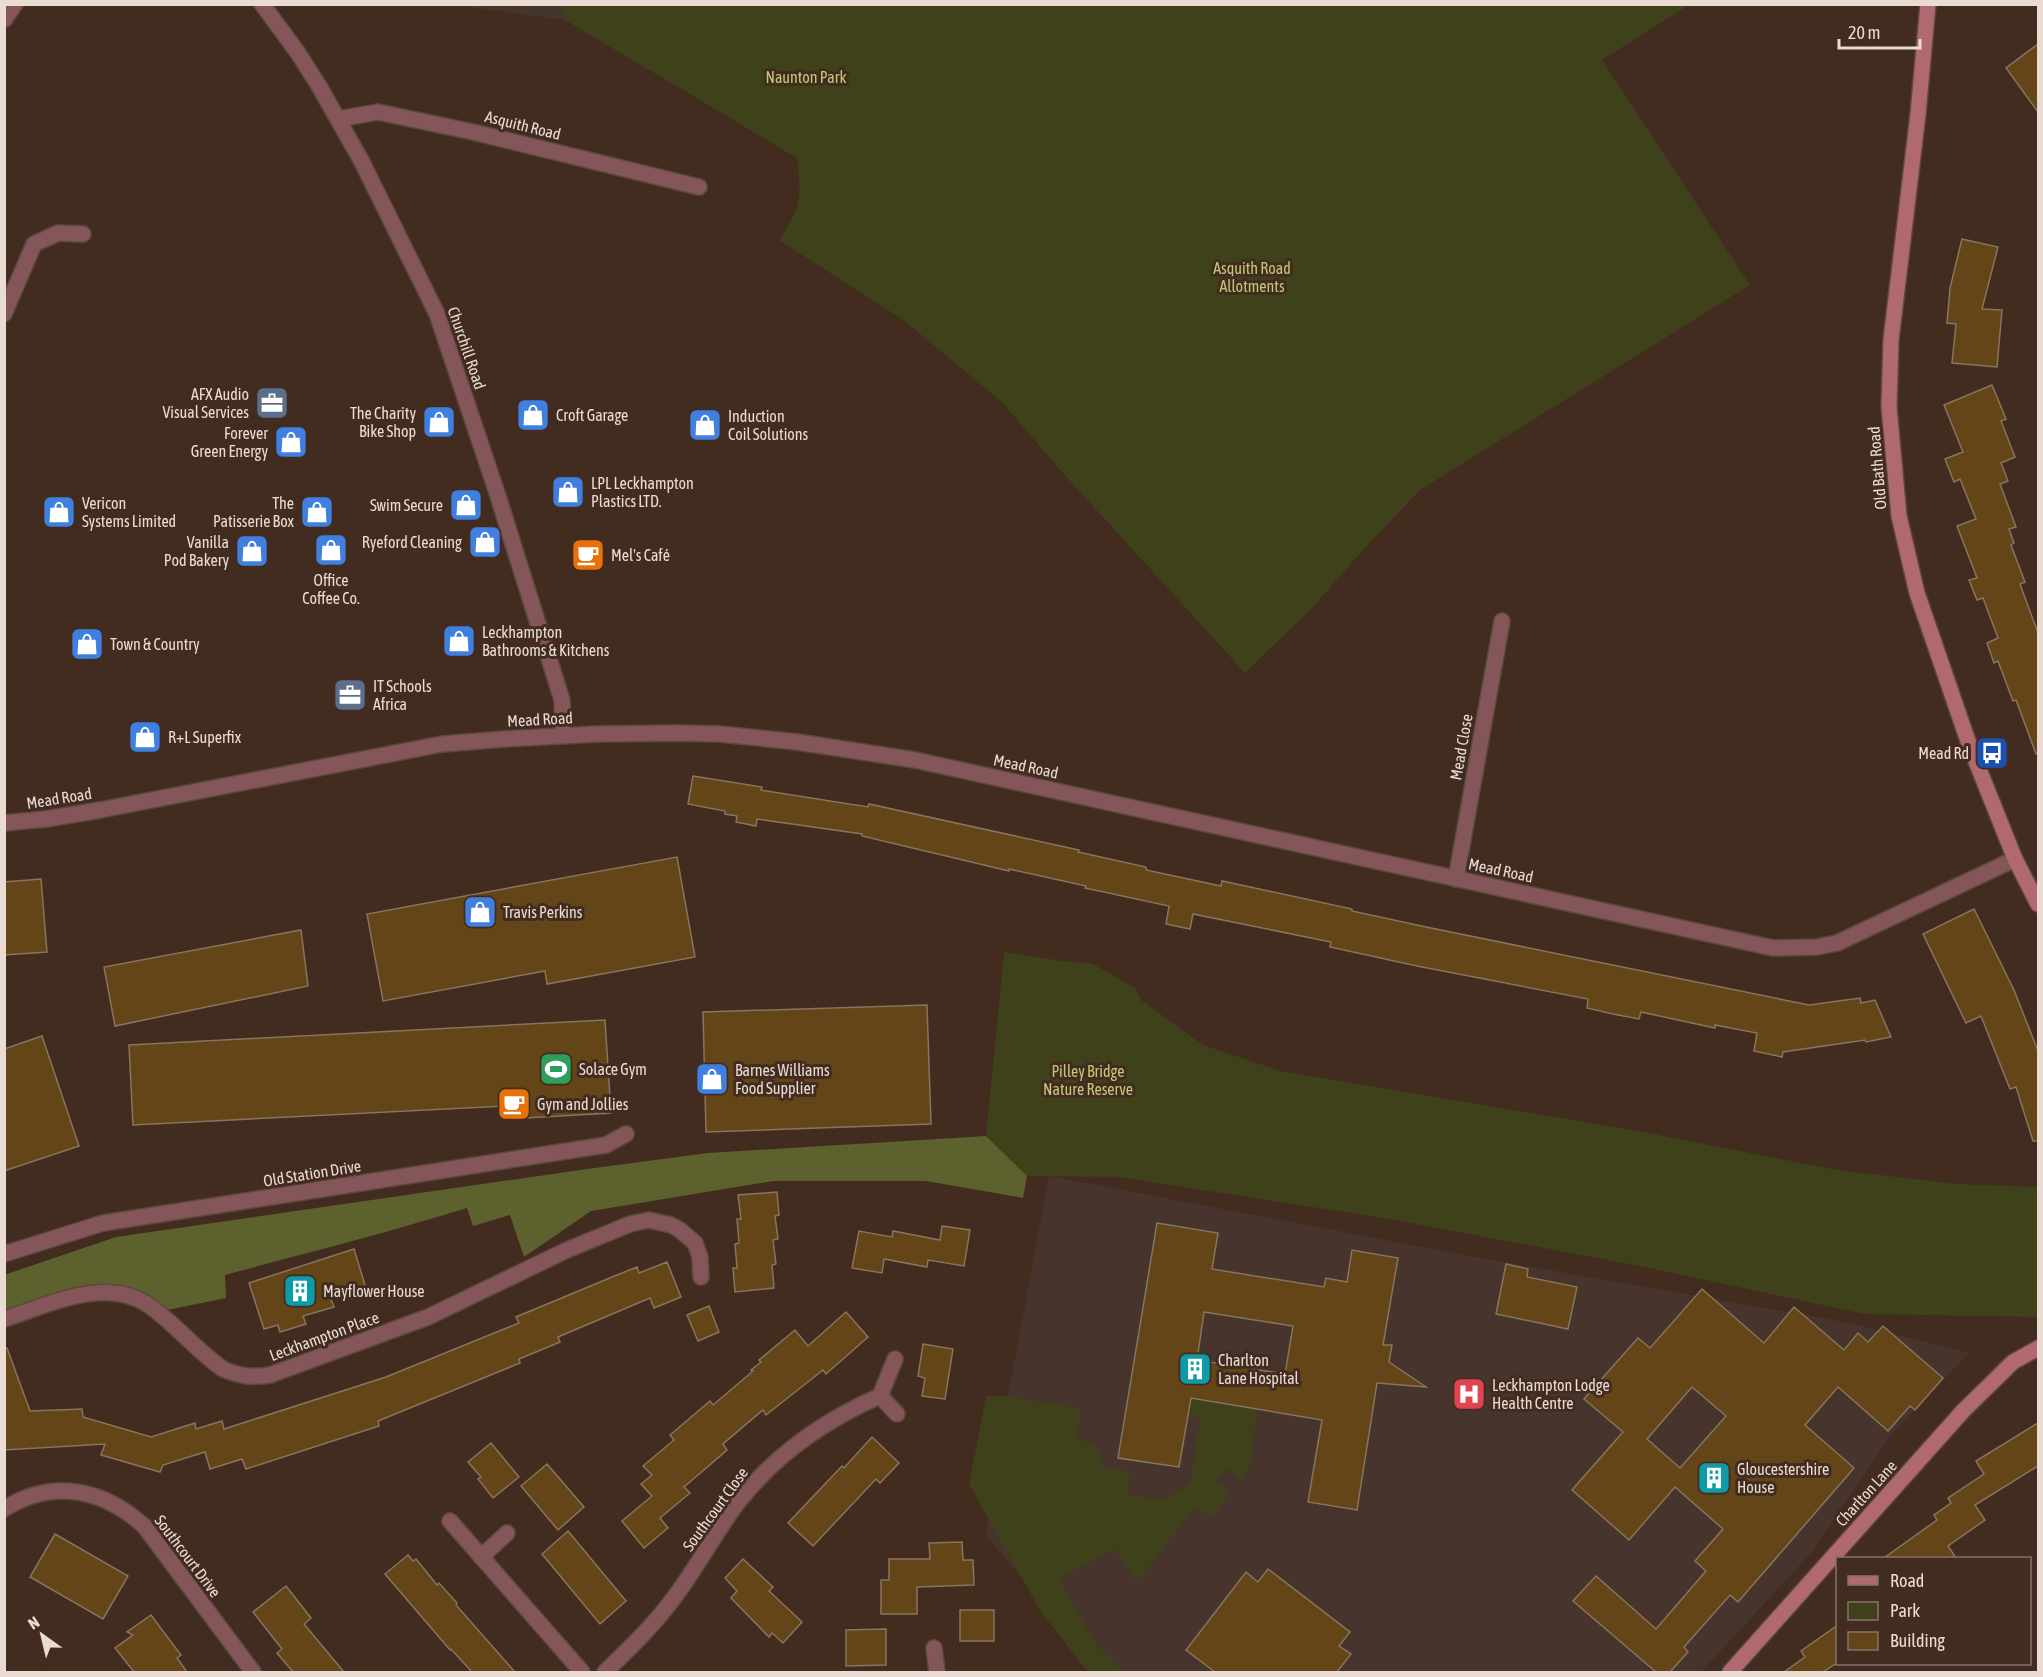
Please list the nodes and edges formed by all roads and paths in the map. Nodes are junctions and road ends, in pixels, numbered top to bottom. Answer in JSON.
{"nodes":[{"id":1,"x":15,"y":4,"type":"edge"},
{"id":2,"x":262,"y":4,"type":"edge"},
{"id":3,"x":1928,"y":4,"type":"edge"},
{"id":4,"x":4,"y":20,"type":"edge"},
{"id":5,"x":338,"y":119,"type":"junction"},
{"id":6,"x":699,"y":187,"type":"dead end"},
{"id":7,"x":83,"y":234,"type":"dead end"},
{"id":8,"x":4,"y":314,"type":"edge"},
{"id":9,"x":1502,"y":621,"type":"dead end"},
{"id":10,"x":563,"y":735,"type":"junction"},
{"id":11,"x":4,"y":823,"type":"edge"},
{"id":12,"x":2015,"y":859,"type":"junction"},
{"id":13,"x":1456,"y":879,"type":"junction"},
{"id":14,"x":2038,"y":904,"type":"edge"},
{"id":15,"x":626,"y":1134,"type":"dead end"},
{"id":16,"x":4,"y":1254,"type":"edge"},
{"id":17,"x":701,"y":1277,"type":"dead end"},
{"id":18,"x":4,"y":1319,"type":"edge"},
{"id":19,"x":2038,"y":1348,"type":"edge"},
{"id":20,"x":895,"y":1359,"type":"dead end"},
{"id":21,"x":880,"y":1396,"type":"junction"},
{"id":22,"x":897,"y":1414,"type":"dead end"},
{"id":23,"x":4,"y":1509,"type":"edge"},
{"id":24,"x":450,"y":1521,"type":"dead end"},
{"id":25,"x":507,"y":1533,"type":"dead end"},
{"id":26,"x":481,"y":1557,"type":"junction"},
{"id":27,"x":934,"y":1648,"type":"dead end"},
{"id":28,"x":253,"y":1672,"type":"edge"},
{"id":29,"x":582,"y":1672,"type":"edge"},
{"id":30,"x":605,"y":1672,"type":"edge"},
{"id":31,"x":937,"y":1672,"type":"edge"},
{"id":32,"x":1730,"y":1672,"type":"edge"}],
"edges":[{"from":1,"to":4,"type":"street"},
{"from":2,"to":5,"type":"street","name":"Churchill Road"},
{"from":3,"to":12,"type":"street","name":"Old Bath Road"},
{"from":5,"to":6,"type":"street","name":"Asquith Road"},
{"from":5,"to":10,"type":"street","name":"Churchill Road"},
{"from":7,"to":8,"type":"street"},
{"from":9,"to":13,"type":"street","name":"Mead Close"},
{"from":10,"to":11,"type":"street","name":"Mead Road"},
{"from":10,"to":13,"type":"street","name":"Mead Road"},
{"from":12,"to":13,"type":"street","name":"Mead Road"},
{"from":12,"to":14,"type":"street","name":"Old Bath Road"},
{"from":15,"to":16,"type":"street","name":"Old Station Drive"},
{"from":17,"to":18,"type":"street","name":"Leckhampton Place"},
{"from":19,"to":32,"type":"street","name":"Charlton Lane"},
{"from":20,"to":21,"type":"street"},
{"from":21,"to":22,"type":"street"},
{"from":21,"to":30,"type":"street","name":"Southcourt Close"},
{"from":23,"to":28,"type":"street","name":"Southcourt Drive"},
{"from":24,"to":26,"type":"street"},
{"from":25,"to":26,"type":"street"},
{"from":26,"to":29,"type":"street"},
{"from":27,"to":31,"type":"street"}]}
